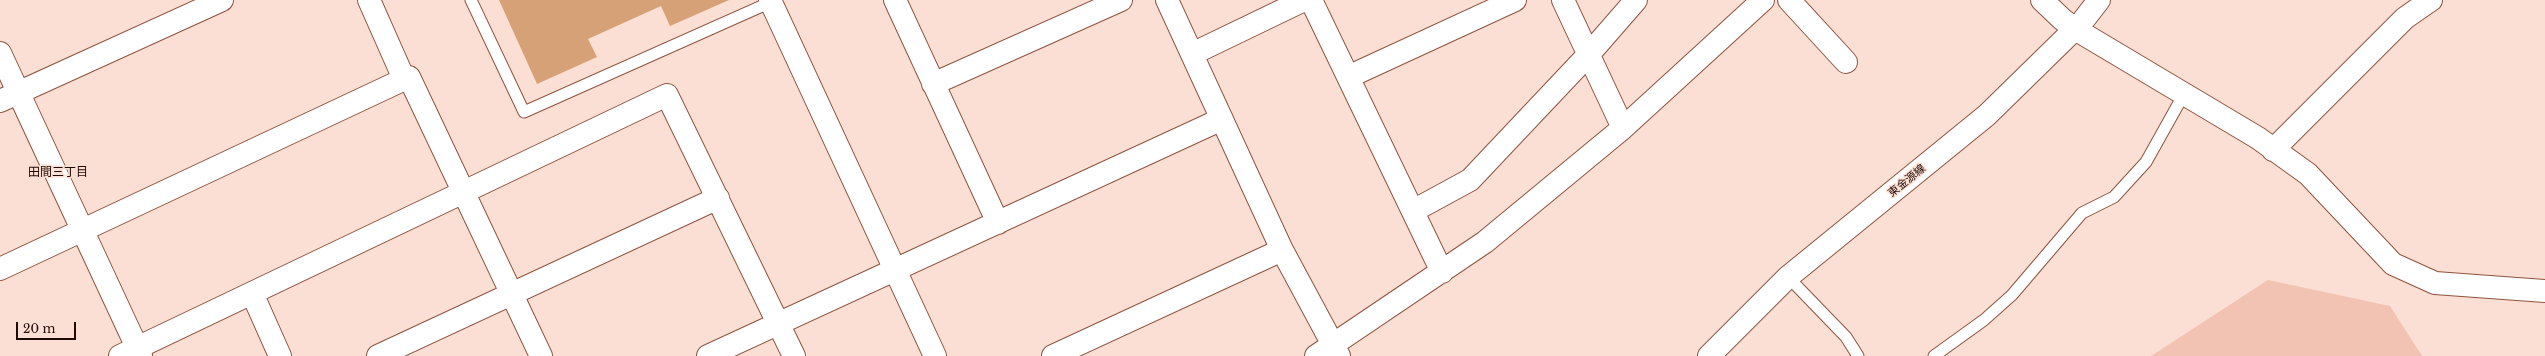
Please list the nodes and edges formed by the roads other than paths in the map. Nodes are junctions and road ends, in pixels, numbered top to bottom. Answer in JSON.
{"nodes":[{"id":1,"x":222,"y":0,"type":"edge"},
{"id":2,"x":369,"y":0,"type":"edge"},
{"id":3,"x":471,"y":0,"type":"edge"},
{"id":4,"x":895,"y":0,"type":"edge"},
{"id":5,"x":1121,"y":0,"type":"edge"},
{"id":6,"x":1167,"y":0,"type":"edge"},
{"id":7,"x":1304,"y":0,"type":"edge"},
{"id":8,"x":1311,"y":0,"type":"edge"},
{"id":9,"x":1515,"y":0,"type":"edge"},
{"id":10,"x":1563,"y":0,"type":"edge"},
{"id":11,"x":1636,"y":0,"type":"edge"},
{"id":12,"x":1763,"y":0,"type":"edge"},
{"id":13,"x":1789,"y":0,"type":"edge"},
{"id":14,"x":2042,"y":0,"type":"edge"},
{"id":15,"x":2099,"y":0,"type":"edge"},
{"id":16,"x":2431,"y":0,"type":"edge"},
{"id":17,"x":770,"y":1,"type":"edge"},
{"id":18,"x":2075,"y":29,"type":"junction"},
{"id":19,"x":0,"y":53,"type":"edge"},
{"id":20,"x":1192,"y":54,"type":"junction"},
{"id":21,"x":1588,"y":54,"type":"junction"},
{"id":22,"x":1846,"y":62,"type":"dead end"},
{"id":23,"x":1348,"y":77,"type":"junction"},
{"id":24,"x":404,"y":79,"type":"junction"},
{"id":25,"x":933,"y":84,"type":"junction"},
{"id":26,"x":2184,"y":94,"type":"junction"},
{"id":27,"x":10,"y":96,"type":"edge"},
{"id":28,"x":1222,"y":119,"type":"junction"},
{"id":29,"x":1623,"y":128,"type":"junction"},
{"id":30,"x":2273,"y":150,"type":"junction"},
{"id":31,"x":463,"y":192,"type":"junction"},
{"id":32,"x":718,"y":198,"type":"junction"},
{"id":33,"x":1413,"y":211,"type":"junction"},
{"id":34,"x":998,"y":223,"type":"junction"},
{"id":35,"x":82,"y":230,"type":"junction"},
{"id":36,"x":1282,"y":250,"type":"junction"},
{"id":37,"x":0,"y":270,"type":"edge"},
{"id":38,"x":895,"y":270,"type":"junction"},
{"id":39,"x":1442,"y":272,"type":"junction"},
{"id":40,"x":1788,"y":277,"type":"junction"},
{"id":41,"x":2545,"y":291,"type":"edge"},
{"id":42,"x":252,"y":293,"type":"junction"},
{"id":43,"x":511,"y":293,"type":"junction"},
{"id":44,"x":778,"y":324,"type":"junction"},
{"id":45,"x":1330,"y":352,"type":"edge"},
{"id":46,"x":133,"y":353,"type":"edge"},
{"id":47,"x":280,"y":356,"type":"edge"},
{"id":48,"x":378,"y":356,"type":"edge"},
{"id":49,"x":541,"y":356,"type":"edge"},
{"id":50,"x":708,"y":356,"type":"edge"},
{"id":51,"x":794,"y":356,"type":"edge"},
{"id":52,"x":935,"y":356,"type":"edge"},
{"id":53,"x":1053,"y":356,"type":"edge"},
{"id":54,"x":1709,"y":356,"type":"edge"},
{"id":55,"x":1858,"y":356,"type":"edge"},
{"id":56,"x":1934,"y":356,"type":"edge"}],
"edges":[{"from":1,"to":27,"type":"street"},
{"from":2,"to":24,"type":"street"},
{"from":3,"to":17,"type":"lane"},
{"from":4,"to":25,"type":"street"},
{"from":5,"to":25,"type":"street"},
{"from":6,"to":20,"type":"street"},
{"from":7,"to":20,"type":"street"},
{"from":8,"to":23,"type":"street"},
{"from":9,"to":23,"type":"street"},
{"from":10,"to":21,"type":"street"},
{"from":11,"to":21,"type":"street"},
{"from":12,"to":29,"type":"street"},
{"from":13,"to":22,"type":"street"},
{"from":14,"to":18,"type":"street"},
{"from":15,"to":18,"type":"street","name":"東金源線"},
{"from":16,"to":30,"type":"street"},
{"from":17,"to":38,"type":"street"},
{"from":18,"to":26,"type":"street"},
{"from":18,"to":40,"type":"street","name":"東金源線"},
{"from":19,"to":27,"type":"street"},
{"from":20,"to":28,"type":"street"},
{"from":21,"to":29,"type":"street"},
{"from":21,"to":33,"type":"street"},
{"from":23,"to":33,"type":"street"},
{"from":24,"to":31,"type":"street"},
{"from":24,"to":35,"type":"street"},
{"from":25,"to":34,"type":"street"},
{"from":26,"to":30,"type":"street"},
{"from":26,"to":56,"type":"lane"},
{"from":27,"to":35,"type":"street"},
{"from":28,"to":34,"type":"street"},
{"from":28,"to":36,"type":"street"},
{"from":29,"to":39,"type":"street"},
{"from":30,"to":41,"type":"street"},
{"from":31,"to":32,"type":"street"},
{"from":31,"to":42,"type":"street"},
{"from":31,"to":43,"type":"street"},
{"from":32,"to":43,"type":"street"},
{"from":32,"to":44,"type":"street"},
{"from":33,"to":39,"type":"street"},
{"from":34,"to":38,"type":"street"},
{"from":35,"to":37,"type":"street"},
{"from":35,"to":46,"type":"street"},
{"from":36,"to":45,"type":"street"},
{"from":36,"to":53,"type":"street"},
{"from":38,"to":44,"type":"street"},
{"from":38,"to":52,"type":"street"},
{"from":39,"to":45,"type":"street"},
{"from":40,"to":54,"type":"street","name":"東金源線"},
{"from":40,"to":55,"type":"lane"},
{"from":42,"to":46,"type":"street"},
{"from":42,"to":47,"type":"street"},
{"from":43,"to":48,"type":"street"},
{"from":43,"to":49,"type":"street"},
{"from":44,"to":50,"type":"street"},
{"from":44,"to":51,"type":"street"}]}
